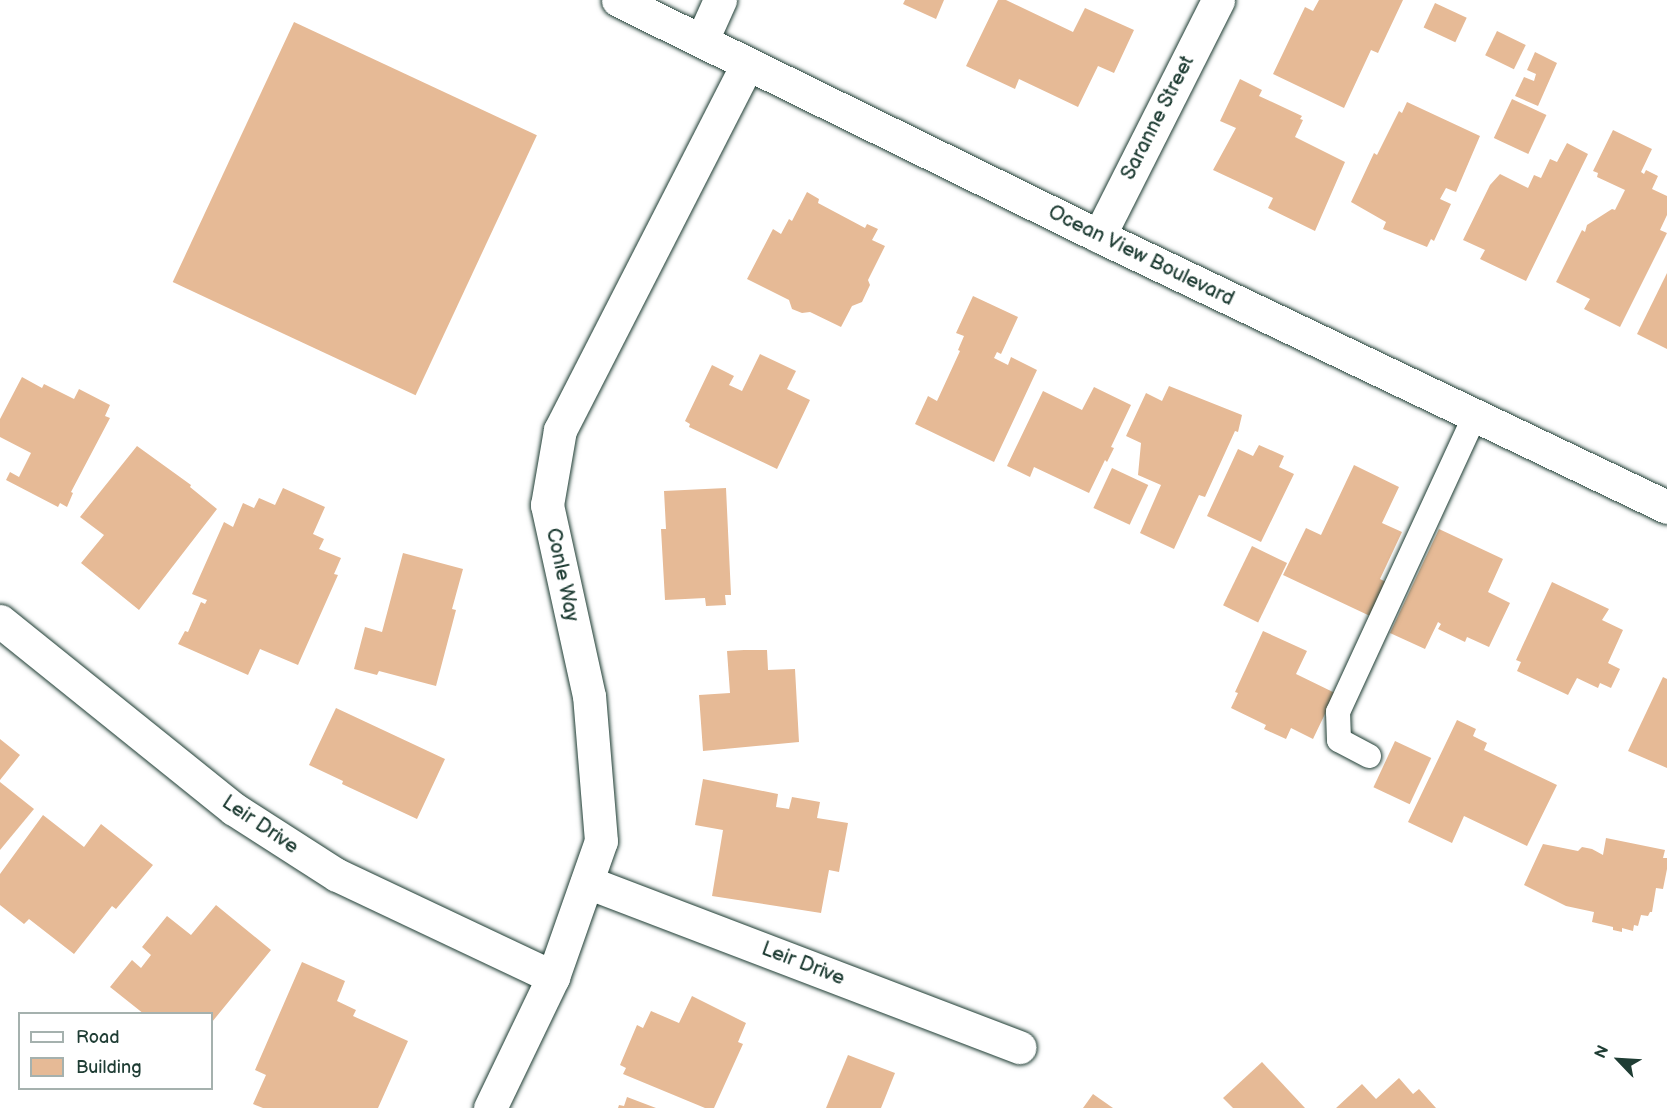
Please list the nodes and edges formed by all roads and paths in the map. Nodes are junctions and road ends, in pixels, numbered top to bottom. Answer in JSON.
{"nodes":[{"id":1,"x":618,"y":0,"type":"edge"},
{"id":2,"x":720,"y":0,"type":"edge"},
{"id":3,"x":1218,"y":0,"type":"edge"},
{"id":4,"x":702,"y":40,"type":"junction"},
{"id":5,"x":747,"y":64,"type":"junction"},
{"id":6,"x":1099,"y":236,"type":"junction"},
{"id":7,"x":1474,"y":416,"type":"junction"},
{"id":8,"x":1667,"y":507,"type":"edge"},
{"id":9,"x":0,"y":621,"type":"edge"},
{"id":10,"x":1369,"y":756,"type":"dead end"},
{"id":11,"x":587,"y":882,"type":"junction"},
{"id":12,"x":553,"y":976,"type":"junction"},
{"id":13,"x":1020,"y":1047,"type":"dead end"},
{"id":14,"x":490,"y":1108,"type":"edge"}],
"edges":[{"from":1,"to":4,"type":"street","name":"Ocean View Boulevard"},
{"from":2,"to":4,"type":"street"},
{"from":3,"to":6,"type":"street","name":"Saranne Street"},
{"from":4,"to":5,"type":"street","name":"Ocean View Boulevard"},
{"from":5,"to":6,"type":"street","name":"Ocean View Boulevard"},
{"from":5,"to":11,"type":"street","name":"Conle Way"},
{"from":6,"to":7,"type":"street","name":"Ocean View Boulevard"},
{"from":7,"to":8,"type":"street","name":"Ocean View Boulevard"},
{"from":7,"to":10,"type":"lane"},
{"from":9,"to":12,"type":"street","name":"Leir Drive"},
{"from":11,"to":12,"type":"street","name":"Conle Way"},
{"from":11,"to":13,"type":"street","name":"Leir Drive"},
{"from":12,"to":14,"type":"street","name":"Conle Way"}]}
